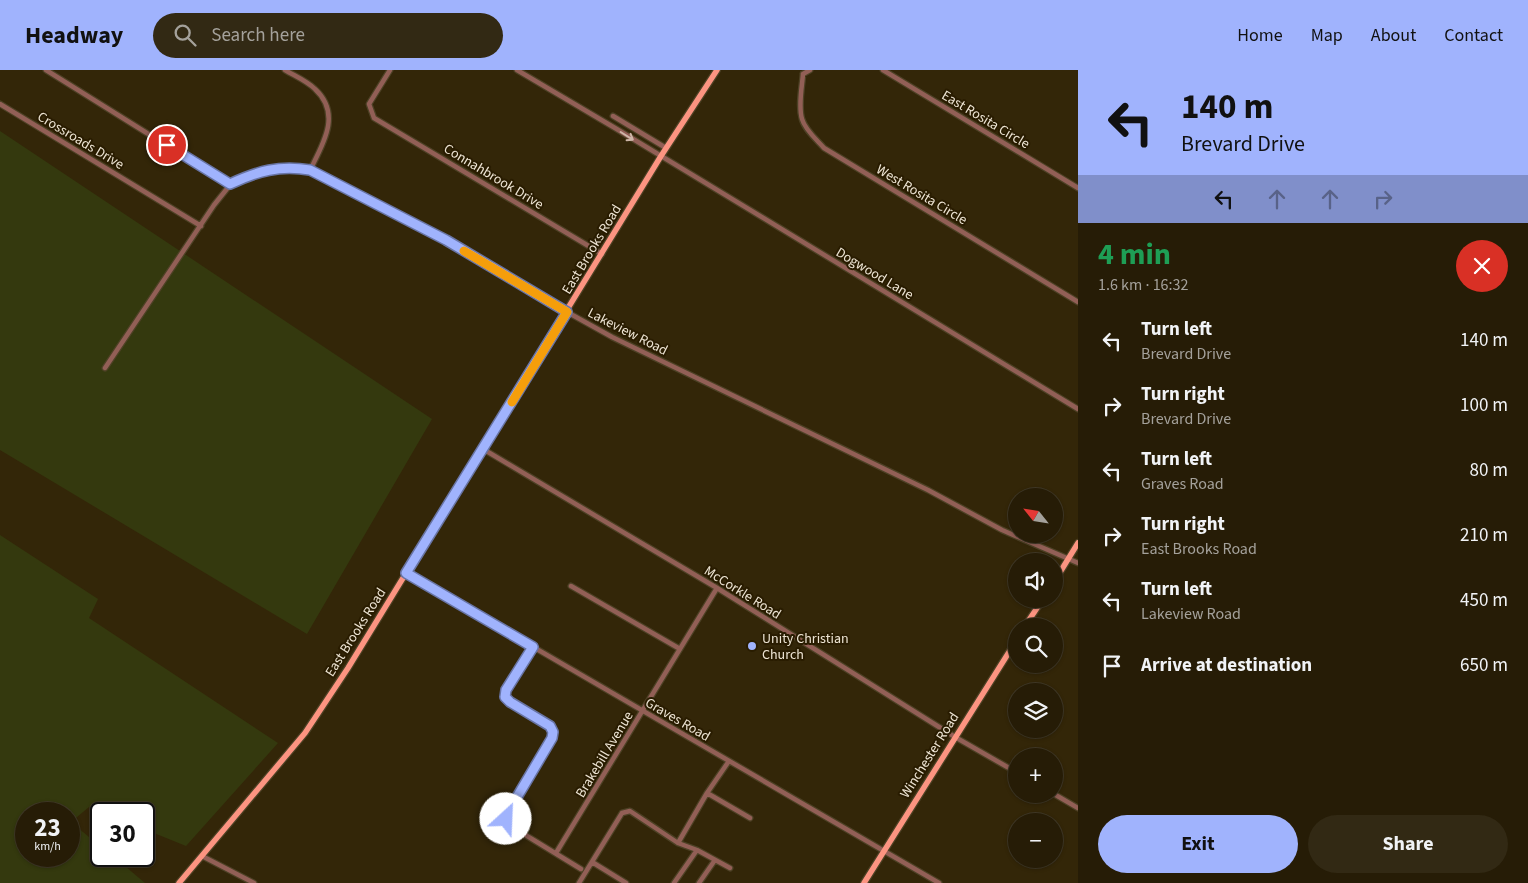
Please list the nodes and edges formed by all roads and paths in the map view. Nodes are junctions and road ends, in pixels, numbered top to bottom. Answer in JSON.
{"nodes":[{"id":1,"x":46,"y":70,"type":"edge"},
{"id":2,"x":286,"y":70,"type":"edge"},
{"id":3,"x":390,"y":70,"type":"edge"},
{"id":4,"x":517,"y":70,"type":"edge"},
{"id":5,"x":717,"y":70,"type":"edge"},
{"id":6,"x":797,"y":70,"type":"edge"},
{"id":7,"x":810,"y":70,"type":"edge"},
{"id":8,"x":883,"y":70,"type":"edge"},
{"id":9,"x":803,"y":74,"type":"junction"},
{"id":10,"x":0,"y":104,"type":"edge"},
{"id":11,"x":613,"y":116,"type":"dead end"},
{"id":12,"x":652,"y":140,"type":"junction"},
{"id":13,"x":647,"y":148,"type":"junction"},
{"id":14,"x":666,"y":148,"type":"junction"},
{"id":15,"x":661,"y":156,"type":"junction"},
{"id":16,"x":310,"y":170,"type":"junction"},
{"id":17,"x":230,"y":184,"type":"junction"},
{"id":18,"x":1078,"y":188,"type":"edge"},
{"id":19,"x":201,"y":226,"type":"junction"},
{"id":20,"x":602,"y":254,"type":"junction"},
{"id":21,"x":1078,"y":302,"type":"edge"},
{"id":22,"x":567,"y":312,"type":"junction"},
{"id":23,"x":105,"y":368,"type":"dead end"},
{"id":24,"x":1078,"y":409,"type":"edge"},
{"id":25,"x":483,"y":449,"type":"junction"},
{"id":26,"x":1078,"y":543,"type":"edge"},
{"id":27,"x":1068,"y":559,"type":"junction"},
{"id":28,"x":1078,"y":563,"type":"edge"},
{"id":29,"x":1063,"y":567,"type":"edge"},
{"id":30,"x":406,"y":573,"type":"junction"},
{"id":31,"x":571,"y":586,"type":"dead end"},
{"id":32,"x":717,"y":588,"type":"junction"},
{"id":33,"x":533,"y":647,"type":"junction"},
{"id":34,"x":680,"y":649,"type":"junction"},
{"id":35,"x":1008,"y":654,"type":"edge"},
{"id":36,"x":642,"y":711,"type":"junction"},
{"id":37,"x":955,"y":737,"type":"junction"},
{"id":38,"x":728,"y":761,"type":"junction"},
{"id":39,"x":1008,"y":767,"type":"edge"},
{"id":40,"x":707,"y":794,"type":"junction"},
{"id":41,"x":1063,"y":799,"type":"edge"},
{"id":42,"x":1078,"y":808,"type":"edge"},
{"id":43,"x":750,"y":818,"type":"dead end"},
{"id":44,"x":678,"y":843,"type":"junction"},
{"id":45,"x":697,"y":850,"type":"junction"},
{"id":46,"x":884,"y":851,"type":"junction"},
{"id":47,"x":556,"y":854,"type":"junction"},
{"id":48,"x":202,"y":856,"type":"junction"},
{"id":49,"x":715,"y":860,"type":"junction"},
{"id":50,"x":592,"y":862,"type":"junction"},
{"id":51,"x":581,"y":868,"type":"dead end"},
{"id":52,"x":730,"y":868,"type":"dead end"},
{"id":53,"x":179,"y":883,"type":"edge"},
{"id":54,"x":254,"y":883,"type":"edge"},
{"id":55,"x":579,"y":883,"type":"edge"},
{"id":56,"x":626,"y":883,"type":"edge"},
{"id":57,"x":674,"y":883,"type":"edge"},
{"id":58,"x":699,"y":883,"type":"edge"},
{"id":59,"x":864,"y":883,"type":"edge"},
{"id":60,"x":939,"y":883,"type":"edge"}],
"edges":[{"from":1,"to":17,"type":"street"},
{"from":2,"to":16,"type":"street"},
{"from":3,"to":20,"type":"street","name":"Connahbrook Drive"},
{"from":4,"to":13,"type":"street","name":"Dogwood Lane","one_way":true},
{"from":5,"to":14,"type":"main road","name":"East Brooks Road"},
{"from":6,"to":9,"type":"street"},
{"from":7,"to":9,"type":"street"},
{"from":8,"to":18,"type":"street","name":"East Rosita Circle"},
{"from":9,"to":21,"type":"street","name":"West Rosita Circle"},
{"from":10,"to":19,"type":"street","name":"Crossroads Drive"},
{"from":11,"to":12,"type":"street"},
{"from":12,"to":13,"type":"street"},
{"from":12,"to":14,"type":"street"},
{"from":13,"to":15,"type":"street","name":"Dogwood Lane"},
{"from":14,"to":15,"type":"main road","name":"East Brooks Road"},
{"from":15,"to":20,"type":"main road","name":"East Brooks Road"},
{"from":15,"to":24,"type":"street","name":"Dogwood Lane"},
{"from":16,"to":17,"type":"street","name":"Lakeview Road"},
{"from":16,"to":22,"type":"street","name":"Lakeview Road"},
{"from":17,"to":19,"type":"street"},
{"from":19,"to":23,"type":"street"},
{"from":20,"to":22,"type":"main road","name":"East Brooks Road"},
{"from":22,"to":25,"type":"main road","name":"East Brooks Road"},
{"from":22,"to":27,"type":"street","name":"Lakeview Road"},
{"from":25,"to":30,"type":"main road","name":"East Brooks Road"},
{"from":25,"to":32,"type":"street","name":"McCorkle Road"},
{"from":26,"to":27,"type":"main road"},
{"from":27,"to":28,"type":"street","name":"Lakeview Road"},
{"from":27,"to":29,"type":"main road"},
{"from":30,"to":33,"type":"street","name":"Graves Road"},
{"from":30,"to":48,"type":"main road","name":"East Brooks Road"},
{"from":31,"to":34,"type":"street"},
{"from":32,"to":34,"type":"street","name":"Brakebill Avenue"},
{"from":32,"to":37,"type":"street","name":"McCorkle Road"},
{"from":33,"to":36,"type":"street","name":"Graves Road"},
{"from":33,"to":47,"type":"street"},
{"from":34,"to":36,"type":"street","name":"Brakebill Avenue"},
{"from":35,"to":37,"type":"main road","name":"Winchester Road"},
{"from":36,"to":38,"type":"street","name":"Graves Road"},
{"from":36,"to":47,"type":"street","name":"Brakebill Avenue"},
{"from":37,"to":39,"type":"street","name":"McCorkle Road"},
{"from":37,"to":46,"type":"main road","name":"Winchester Road"},
{"from":38,"to":40,"type":"street"},
{"from":38,"to":46,"type":"street","name":"Graves Road"},
{"from":40,"to":43,"type":"street"},
{"from":40,"to":44,"type":"street"},
{"from":41,"to":42,"type":"street"},
{"from":44,"to":45,"type":"street"},
{"from":44,"to":50,"type":"street"},
{"from":45,"to":49,"type":"street"},
{"from":45,"to":57,"type":"street"},
{"from":46,"to":59,"type":"main road","name":"Winchester Road"},
{"from":46,"to":60,"type":"street","name":"Graves Road"},
{"from":47,"to":51,"type":"street"},
{"from":48,"to":53,"type":"main road","name":"East Brooks Road"},
{"from":48,"to":54,"type":"street"},
{"from":49,"to":52,"type":"street"},
{"from":49,"to":58,"type":"street"},
{"from":50,"to":55,"type":"street"},
{"from":50,"to":56,"type":"street"}]}
